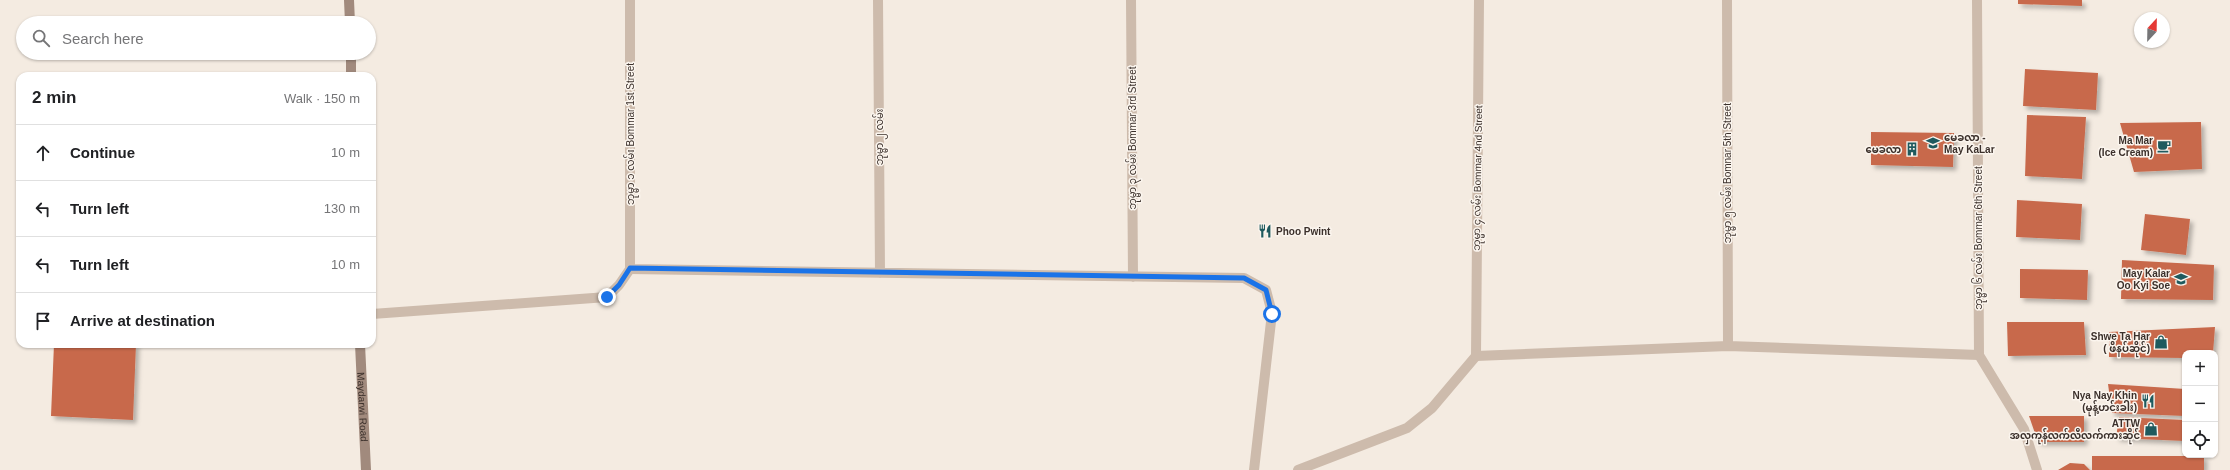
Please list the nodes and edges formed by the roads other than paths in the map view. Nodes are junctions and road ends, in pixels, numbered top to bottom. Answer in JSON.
{"nodes":[{"id":1,"x":349,"y":0,"type":"edge"},
{"id":2,"x":630,"y":0,"type":"edge"},
{"id":3,"x":878,"y":0,"type":"edge"},
{"id":4,"x":1131,"y":0,"type":"edge"},
{"id":5,"x":1479,"y":0,"type":"edge"},
{"id":6,"x":1727,"y":0,"type":"edge"},
{"id":7,"x":1977,"y":0,"type":"edge"},
{"id":8,"x":350,"y":16,"type":"edge"},
{"id":9,"x":351,"y":60,"type":"edge"},
{"id":10,"x":351,"y":72,"type":"edge"},
{"id":11,"x":630,"y":268,"type":"junction"},
{"id":12,"x":880,"y":273,"type":"junction"},
{"id":13,"x":1133,"y":276,"type":"junction"},
{"id":14,"x":376,"y":314,"type":"edge"},
{"id":15,"x":1728,"y":346,"type":"junction"},
{"id":16,"x":360,"y":348,"type":"edge"},
{"id":17,"x":1979,"y":355,"type":"junction"},
{"id":18,"x":1476,"y":356,"type":"junction"},
{"id":19,"x":366,"y":470,"type":"edge"},
{"id":20,"x":1254,"y":470,"type":"edge"},
{"id":21,"x":1298,"y":470,"type":"edge"},
{"id":22,"x":2037,"y":470,"type":"edge"}],
"edges":[{"from":1,"to":8,"type":"street"},
{"from":2,"to":11,"type":"street","name":"ဘုမ္မာ ၁ လမ်း Bommar 1st Street"},
{"from":3,"to":12,"type":"street","name":"ဘုမ္မာ ၂ လမ်း"},
{"from":4,"to":13,"type":"street","name":"ဘုမ္မာ ၃ လမ်း Bommar 3rd Street"},
{"from":5,"to":18,"type":"street","name":"ဘုမ္မာ ၄ လမ်း Bommar 4nd Street"},
{"from":6,"to":15,"type":"street","name":"ဘုမ္မာ ၅ လမ်း Bomnar 5th Street"},
{"from":7,"to":17,"type":"street","name":"ဘုမ္မာ ၆ လမ်း Bommar 6th Street"},
{"from":9,"to":10,"type":"street"},
{"from":11,"to":12,"type":"street"},
{"from":11,"to":14,"type":"street"},
{"from":12,"to":13,"type":"street"},
{"from":13,"to":20,"type":"street"},
{"from":15,"to":17,"type":"street"},
{"from":15,"to":18,"type":"street"},
{"from":16,"to":19,"type":"street","name":"Maydarwi Road"},
{"from":17,"to":22,"type":"street"},
{"from":18,"to":21,"type":"street"}]}
